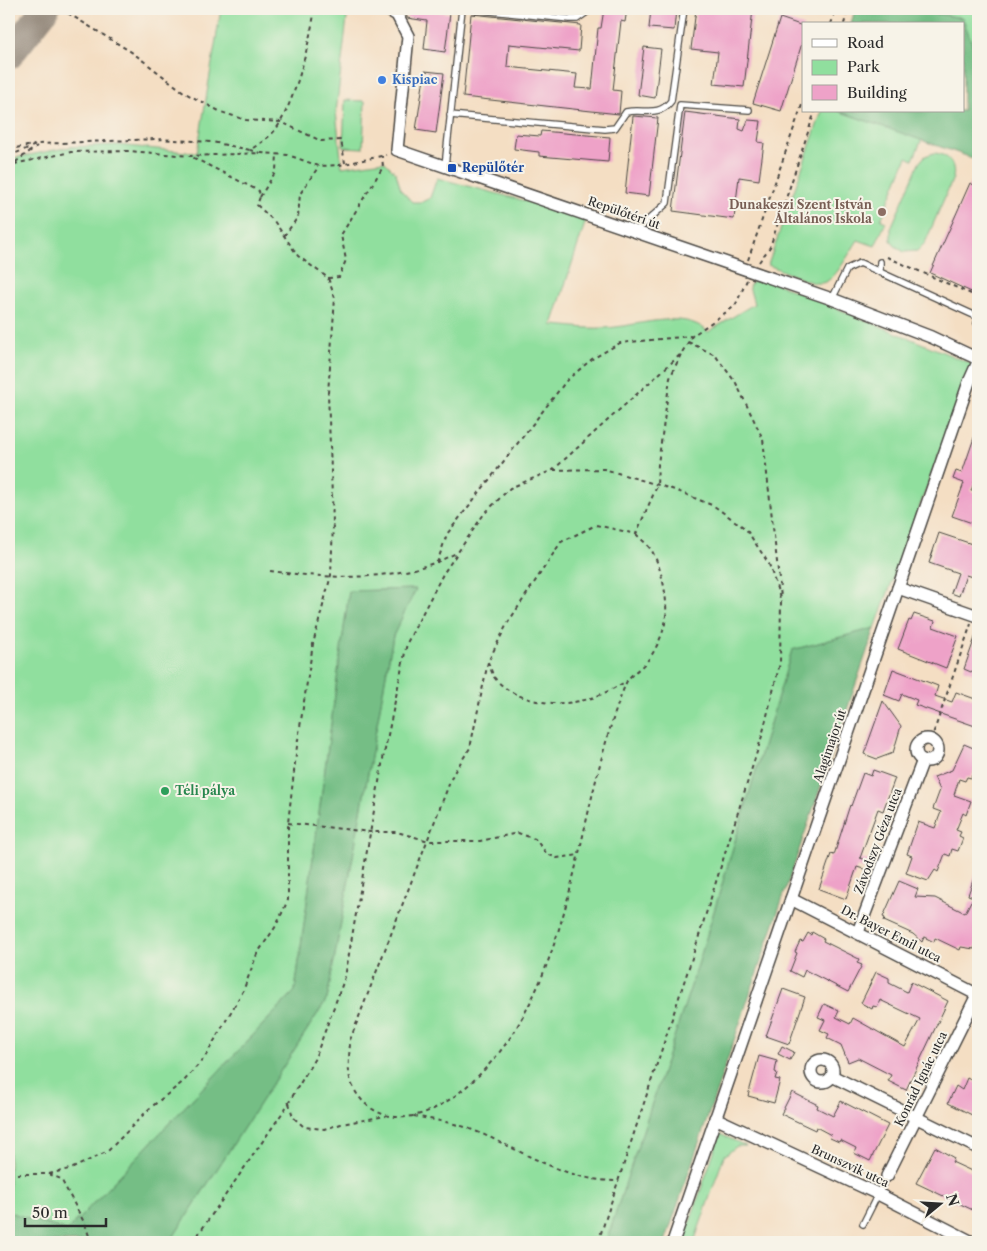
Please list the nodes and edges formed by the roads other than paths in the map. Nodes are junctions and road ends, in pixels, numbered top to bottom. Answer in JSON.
{"nodes":[{"id":1,"x":462,"y":9,"type":"edge"},
{"id":2,"x":470,"y":9,"type":"edge"},
{"id":3,"x":587,"y":9,"type":"edge"},
{"id":4,"x":684,"y":9,"type":"edge"},
{"id":5,"x":389,"y":10,"type":"edge"},
{"id":6,"x":749,"y":110,"type":"dead end"},
{"id":7,"x":450,"y":115,"type":"junction"},
{"id":8,"x":445,"y":166,"type":"junction"},
{"id":9,"x":636,"y":232,"type":"junction"},
{"id":10,"x":880,"y":262,"type":"road end"},
{"id":11,"x":880,"y":271,"type":"junction"},
{"id":12,"x":832,"y":299,"type":"junction"},
{"id":13,"x":978,"y":321,"type":"edge"},
{"id":14,"x":978,"y":360,"type":"edge"},
{"id":15,"x":974,"y":379,"type":"edge"},
{"id":16,"x":898,"y":588,"type":"junction"},
{"id":17,"x":976,"y":616,"type":"edge"},
{"id":18,"x":931,"y":740,"type":"road end"},
{"id":19,"x":791,"y":900,"type":"junction"},
{"id":20,"x":858,"y":932,"type":"junction"},
{"id":21,"x":978,"y":994,"type":"edge"},
{"id":22,"x":832,"y":1076,"type":"dead end"},
{"id":23,"x":917,"y":1117,"type":"junction"},
{"id":24,"x":716,"y":1118,"type":"junction"},
{"id":25,"x":978,"y":1148,"type":"edge"},
{"id":26,"x":887,"y":1176,"type":"joint"},
{"id":27,"x":878,"y":1194,"type":"junction"},
{"id":28,"x":863,"y":1224,"type":"dead end"},
{"id":29,"x":673,"y":1242,"type":"edge"},
{"id":30,"x":972,"y":1242,"type":"edge"}],
"edges":[{"from":1,"to":7,"type":"lane"},
{"from":2,"to":3,"type":"lane"},
{"from":4,"to":7,"type":"lane"},
{"from":5,"to":8,"type":"street","name":"Repülőtéri út"},
{"from":6,"to":9,"type":"lane"},
{"from":7,"to":8,"type":"lane"},
{"from":8,"to":9,"type":"street","name":"Repülőtéri út"},
{"from":9,"to":12,"type":"street","name":"Repülőtéri út"},
{"from":10,"to":11,"type":"lane"},
{"from":11,"to":12,"type":"lane"},
{"from":11,"to":13,"type":"lane"},
{"from":12,"to":14,"type":"street","name":"Repülőtéri út"},
{"from":14,"to":15,"type":"street","name":"Repülőtéri út"},
{"from":15,"to":16,"type":"street","name":"Alagimajor út"},
{"from":16,"to":17,"type":"street"},
{"from":16,"to":19,"type":"street","name":"Alagimajor út"},
{"from":18,"to":20,"type":"street","name":"Závodszy Géza utca"},
{"from":19,"to":20,"type":"street","name":"Dr. Bayer Emil utca"},
{"from":19,"to":24,"type":"street","name":"Alagimajor út"},
{"from":20,"to":21,"type":"street","name":"Dr. Bayer Emil utca"},
{"from":21,"to":23,"type":"street","name":"Konrád Ignác utca"},
{"from":22,"to":23,"type":"street"},
{"from":23,"to":25,"type":"street"},
{"from":23,"to":26,"type":"street","name":"Konrád Ignác utca"},
{"from":24,"to":27,"type":"street","name":"Brunszvik utca"},
{"from":24,"to":29,"type":"street","name":"Alagimajor út"},
{"from":26,"to":27,"type":"lane"},
{"from":27,"to":28,"type":"lane"},
{"from":27,"to":30,"type":"street","name":"Brunszvik utca"}]}
